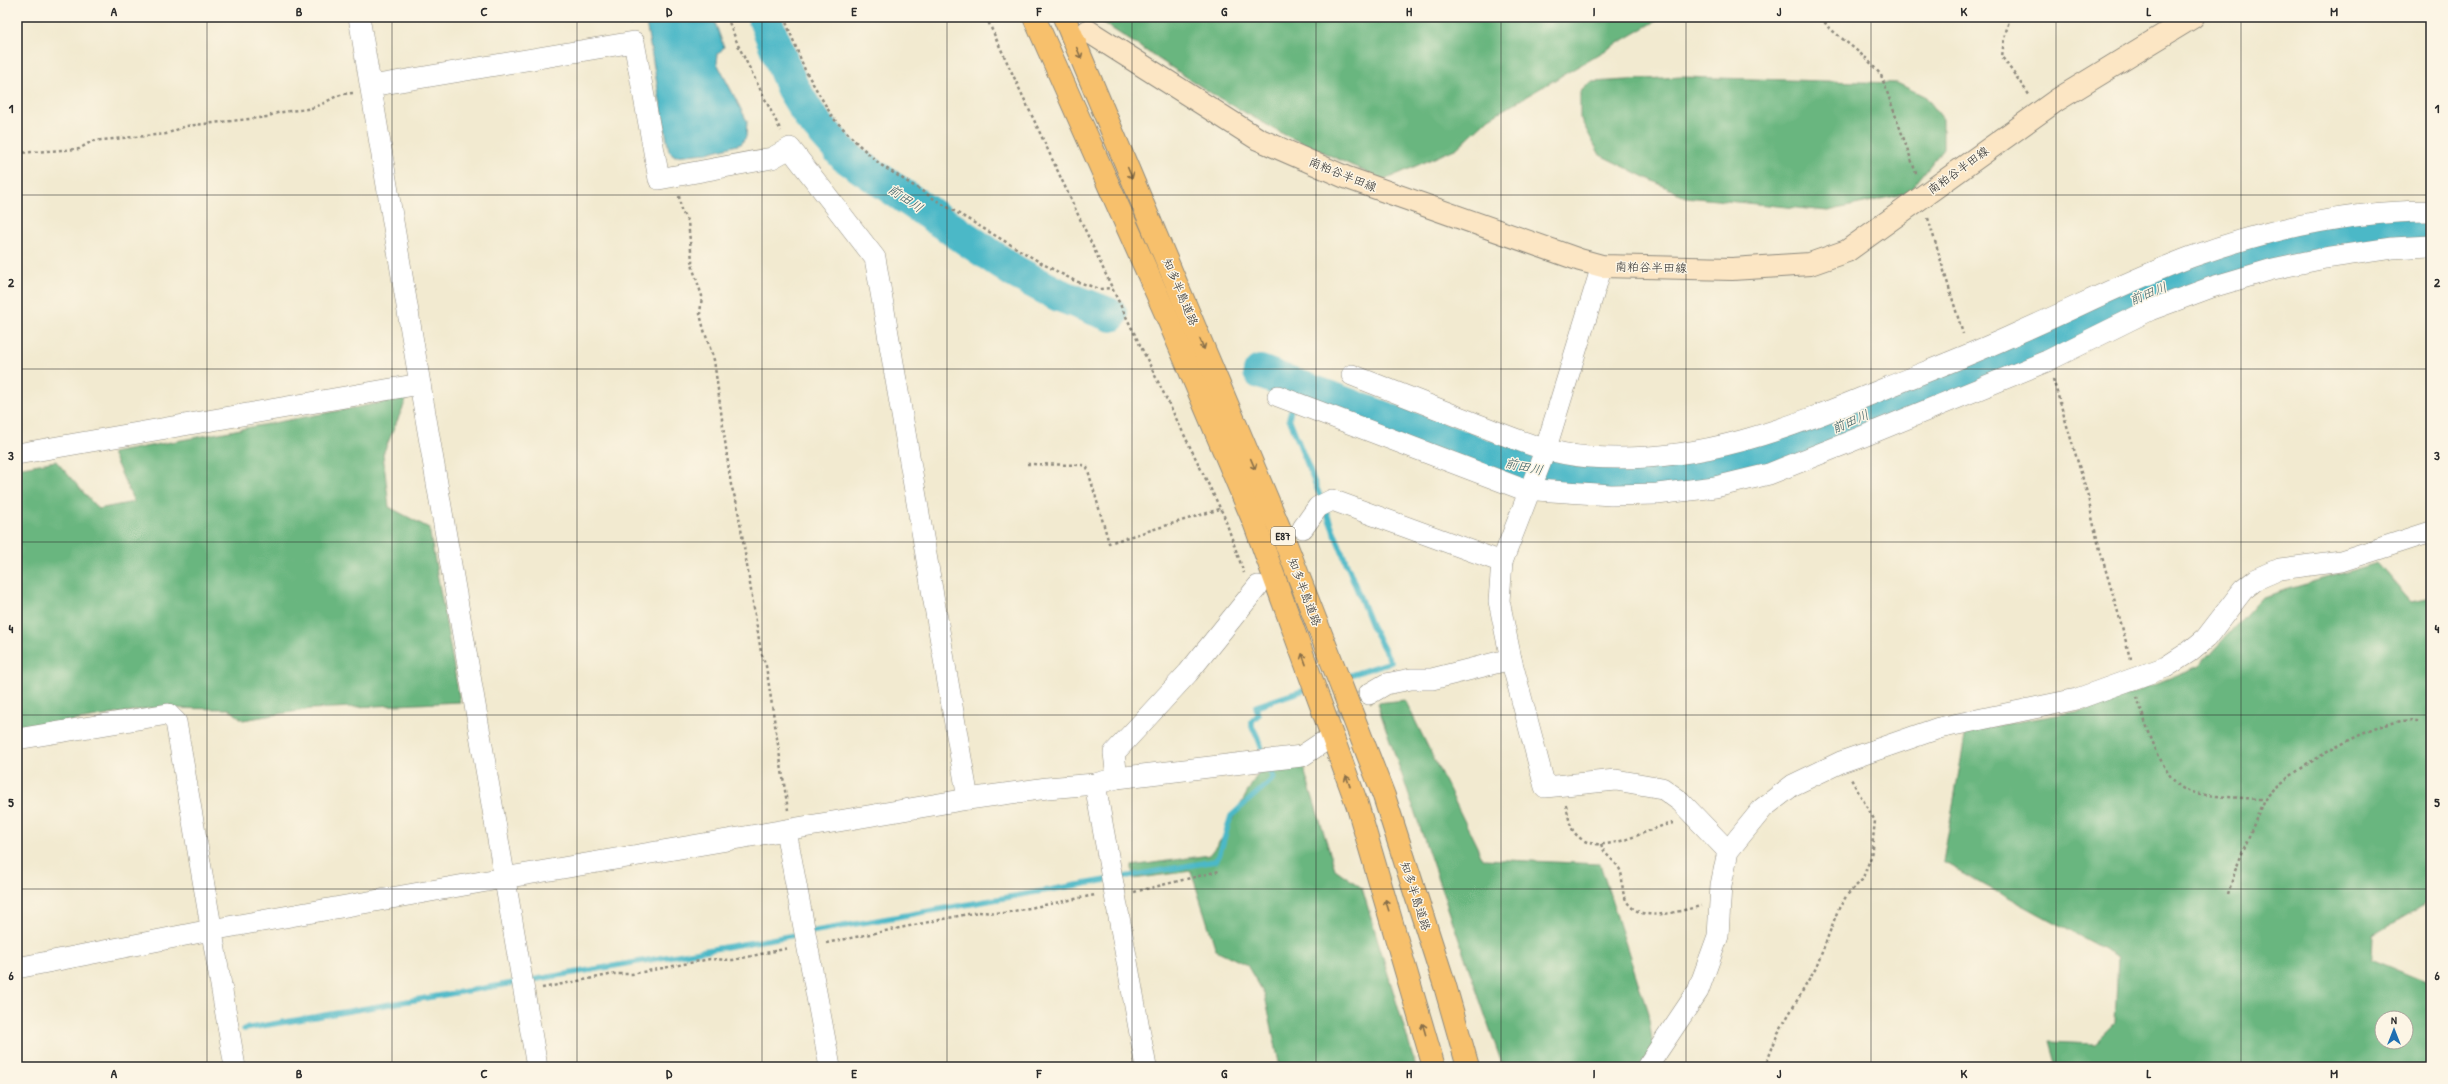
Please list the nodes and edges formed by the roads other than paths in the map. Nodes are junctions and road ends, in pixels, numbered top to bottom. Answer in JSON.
{"nodes":[{"id":1,"x":359,"y":17,"type":"edge"},
{"id":2,"x":1034,"y":17,"type":"edge"},
{"id":3,"x":1064,"y":17,"type":"edge"},
{"id":4,"x":2193,"y":17,"type":"edge"},
{"id":5,"x":1088,"y":31,"type":"dead end"},
{"id":6,"x":372,"y":89,"type":"junction"},
{"id":7,"x":2431,"y":211,"type":"edge"},
{"id":8,"x":2431,"y":246,"type":"edge"},
{"id":9,"x":1602,"y":266,"type":"junction"},
{"id":10,"x":1352,"y":375,"type":"dead end"},
{"id":11,"x":420,"y":384,"type":"junction"},
{"id":12,"x":1278,"y":396,"type":"dead end"},
{"id":13,"x":1545,"y":451,"type":"junction"},
{"id":14,"x":17,"y":454,"type":"edge"},
{"id":15,"x":1531,"y":489,"type":"junction"},
{"id":16,"x":1303,"y":528,"type":"dead end"},
{"id":17,"x":2431,"y":532,"type":"edge"},
{"id":18,"x":1502,"y":562,"type":"junction"},
{"id":19,"x":1255,"y":590,"type":"road end"},
{"id":20,"x":1511,"y":659,"type":"junction"},
{"id":21,"x":1369,"y":694,"type":"tunnel mouth"},
{"id":22,"x":17,"y":739,"type":"edge"},
{"id":23,"x":1320,"y":744,"type":"tunnel mouth"},
{"id":24,"x":1117,"y":778,"type":"junction"},
{"id":25,"x":1095,"y":784,"type":"junction"},
{"id":26,"x":968,"y":799,"type":"junction"},
{"id":27,"x":789,"y":830,"type":"junction"},
{"id":28,"x":1728,"y":851,"type":"junction"},
{"id":29,"x":504,"y":878,"type":"junction"},
{"id":30,"x":211,"y":930,"type":"junction"},
{"id":31,"x":17,"y":968,"type":"edge"},
{"id":32,"x":235,"y":1067,"type":"edge"},
{"id":33,"x":538,"y":1067,"type":"edge"},
{"id":34,"x":830,"y":1067,"type":"edge"},
{"id":35,"x":1146,"y":1067,"type":"edge"},
{"id":36,"x":1434,"y":1067,"type":"edge"},
{"id":37,"x":1468,"y":1067,"type":"edge"},
{"id":38,"x":1647,"y":1067,"type":"edge"}],
"edges":[{"from":1,"to":6,"type":"street"},
{"from":36,"to":2,"type":"highway","name":"知多半島道路","number":"E87","one_way":true},
{"from":3,"to":37,"type":"highway","name":"知多半島道路","number":"E87","one_way":true},
{"from":4,"to":9,"type":"main road","name":"南粕谷半田線"},
{"from":5,"to":9,"type":"main road","name":"南粕谷半田線"},
{"from":6,"to":11,"type":"street"},
{"from":6,"to":26,"type":"street"},
{"from":7,"to":13,"type":"street"},
{"from":8,"to":15,"type":"street"},
{"from":9,"to":13,"type":"street"},
{"from":10,"to":13,"type":"street"},
{"from":11,"to":14,"type":"street"},
{"from":11,"to":29,"type":"street"},
{"from":12,"to":15,"type":"street"},
{"from":13,"to":15,"type":"street"},
{"from":15,"to":18,"type":"street"},
{"from":16,"to":18,"type":"street"},
{"from":17,"to":28,"type":"street"},
{"from":18,"to":20,"type":"street"},
{"from":19,"to":24,"type":"street"},
{"from":20,"to":21,"type":"street"},
{"from":20,"to":28,"type":"street"},
{"from":22,"to":30,"type":"street"},
{"from":23,"to":24,"type":"street"},
{"from":24,"to":25,"type":"street"},
{"from":25,"to":26,"type":"street"},
{"from":25,"to":35,"type":"street"},
{"from":26,"to":27,"type":"street"},
{"from":27,"to":29,"type":"street"},
{"from":27,"to":34,"type":"street"},
{"from":28,"to":38,"type":"street"},
{"from":29,"to":30,"type":"street"},
{"from":29,"to":33,"type":"street"},
{"from":30,"to":31,"type":"street"},
{"from":30,"to":32,"type":"street"}]}
